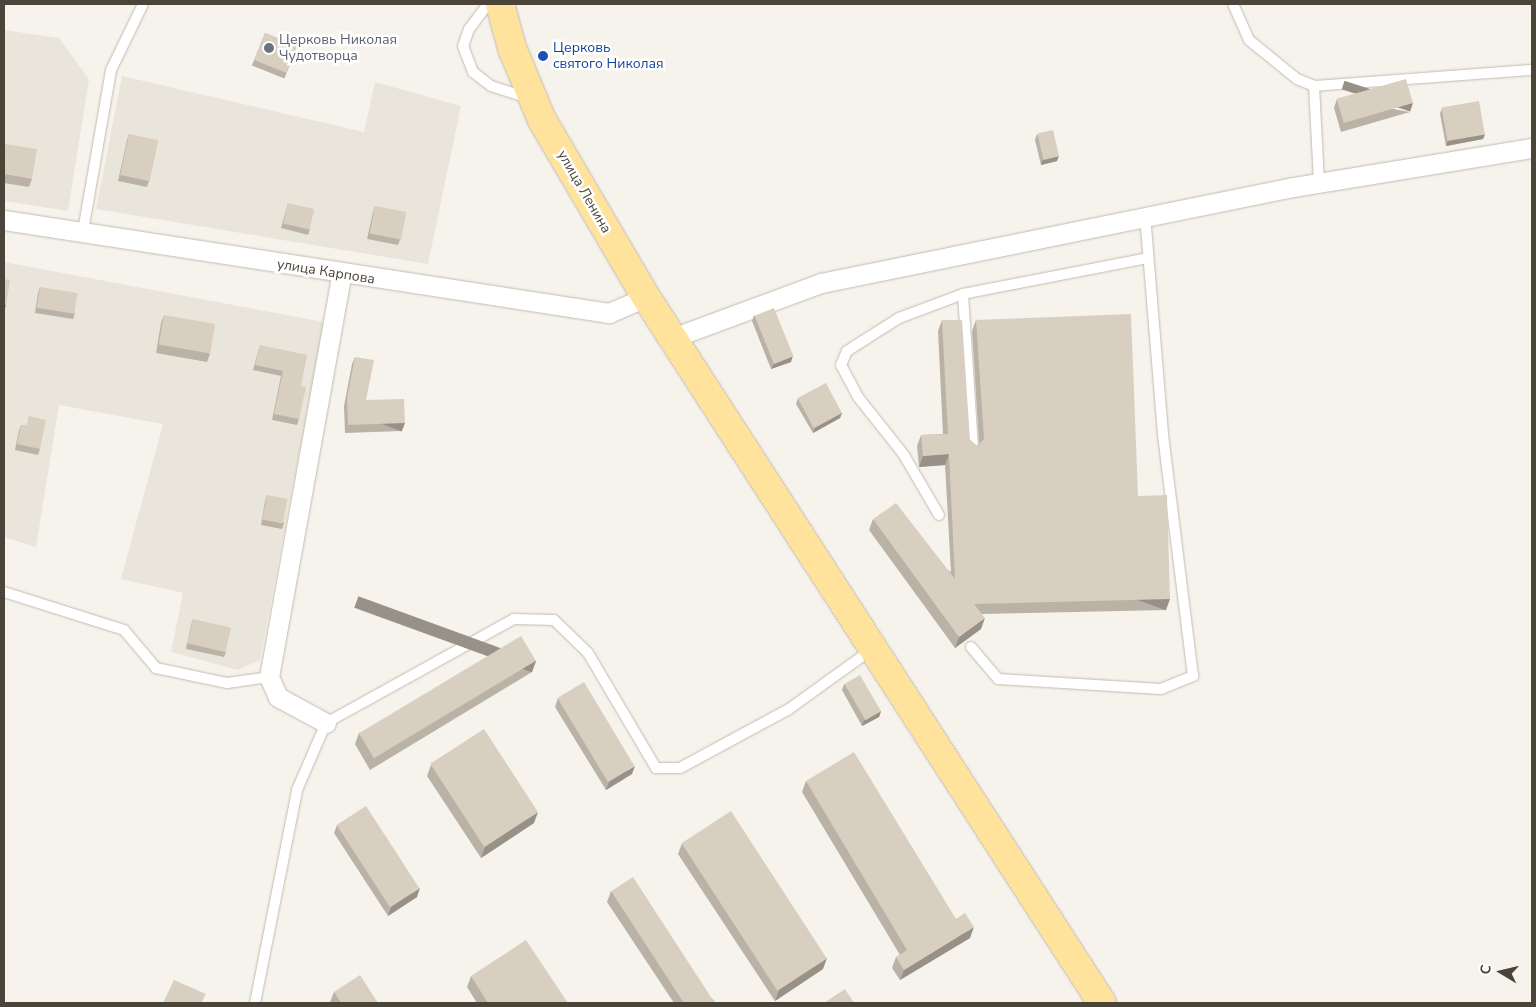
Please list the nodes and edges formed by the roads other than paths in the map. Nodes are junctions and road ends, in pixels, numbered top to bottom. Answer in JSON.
{"nodes":[{"id":1,"x":143,"y":4,"type":"edge"},
{"id":2,"x":488,"y":4,"type":"edge"},
{"id":3,"x":500,"y":4,"type":"edge"},
{"id":4,"x":1233,"y":4,"type":"edge"},
{"id":5,"x":1532,"y":70,"type":"edge"},
{"id":6,"x":1314,"y":86,"type":"junction"},
{"id":7,"x":533,"y":99,"type":"junction"},
{"id":8,"x":1532,"y":148,"type":"edge"},
{"id":9,"x":1319,"y":182,"type":"junction"},
{"id":10,"x":1145,"y":217,"type":"junction"},
{"id":11,"x":4,"y":220,"type":"edge"},
{"id":12,"x":84,"y":231,"type":"junction"},
{"id":13,"x":1148,"y":258,"type":"junction"},
{"id":14,"x":341,"y":275,"type":"junction"},
{"id":15,"x":963,"y":294,"type":"junction"},
{"id":16,"x":646,"y":297,"type":"junction"},
{"id":17,"x":672,"y":338,"type":"junction"},
{"id":18,"x":973,"y":450,"type":"edge"},
{"id":19,"x":939,"y":515,"type":"dead end"},
{"id":20,"x":4,"y":592,"type":"edge"},
{"id":21,"x":971,"y":646,"type":"edge"},
{"id":22,"x":871,"y":650,"type":"junction"},
{"id":23,"x":270,"y":677,"type":"junction"},
{"id":24,"x":326,"y":723,"type":"junction"},
{"id":25,"x":255,"y":1003,"type":"edge"},
{"id":26,"x":1102,"y":1003,"type":"edge"}],
"edges":[{"from":1,"to":12,"type":"lane"},
{"from":2,"to":7,"type":"lane"},
{"from":3,"to":7,"type":"main road","name":"улица Ленина"},
{"from":4,"to":6,"type":"lane"},
{"from":5,"to":6,"type":"lane"},
{"from":6,"to":9,"type":"lane"},
{"from":7,"to":16,"type":"main road","name":"улица Ленина"},
{"from":8,"to":9,"type":"street"},
{"from":9,"to":10,"type":"street"},
{"from":10,"to":13,"type":"lane"},
{"from":10,"to":17,"type":"street"},
{"from":11,"to":12,"type":"street","name":"улица Карпова"},
{"from":12,"to":14,"type":"street","name":"улица Карпова"},
{"from":13,"to":15,"type":"lane"},
{"from":13,"to":21,"type":"lane"},
{"from":14,"to":16,"type":"street","name":"улица Карпова"},
{"from":14,"to":23,"type":"street"},
{"from":15,"to":18,"type":"lane"},
{"from":15,"to":19,"type":"lane"},
{"from":16,"to":17,"type":"main road","name":"улица Ленина"},
{"from":17,"to":22,"type":"main road","name":"улица Ленина"},
{"from":20,"to":23,"type":"lane"},
{"from":22,"to":24,"type":"lane"},
{"from":22,"to":26,"type":"main road","name":"улица Ленина"},
{"from":23,"to":24,"type":"street"},
{"from":24,"to":25,"type":"lane"}]}
